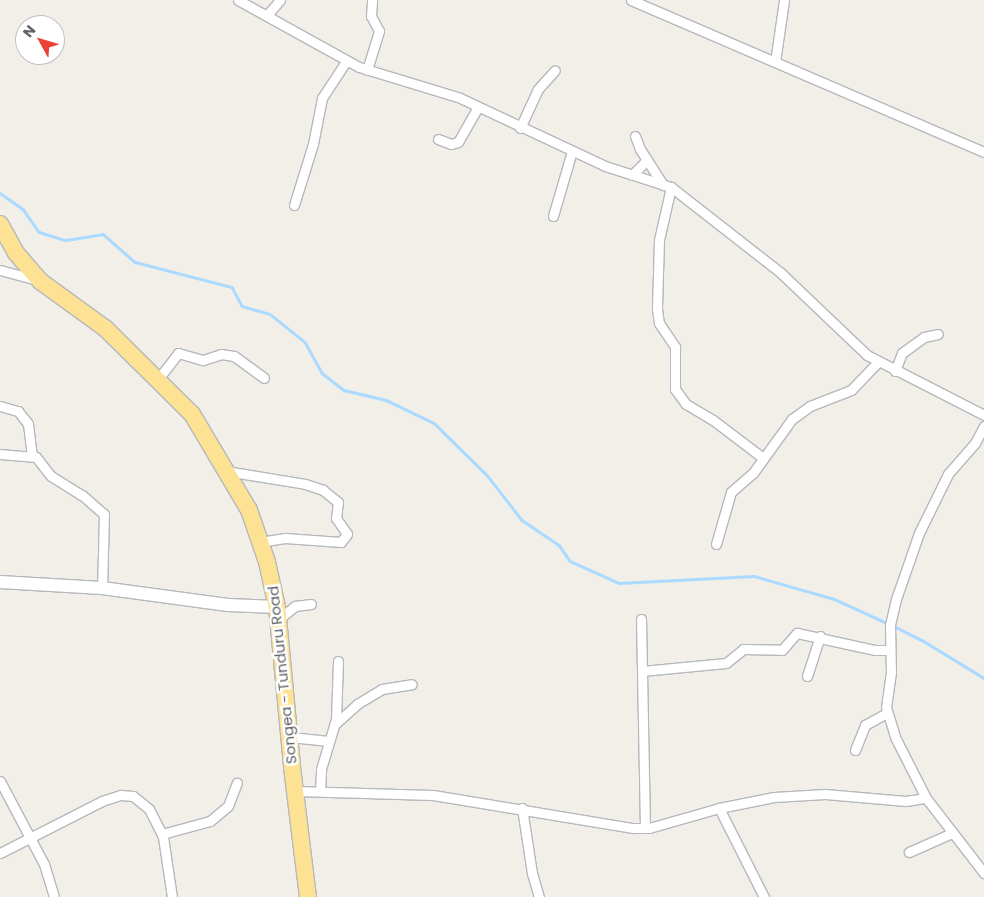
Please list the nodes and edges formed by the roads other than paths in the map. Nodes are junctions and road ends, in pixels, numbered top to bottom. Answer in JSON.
{"nodes":[{"id":1,"x":238,"y":0,"type":"edge"},
{"id":2,"x":280,"y":0,"type":"edge"},
{"id":3,"x":372,"y":0,"type":"edge"},
{"id":4,"x":630,"y":0,"type":"edge"},
{"id":5,"x":784,"y":0,"type":"edge"},
{"id":6,"x":268,"y":15,"type":"junction"},
{"id":7,"x":347,"y":60,"type":"junction"},
{"id":8,"x":775,"y":62,"type":"junction"},
{"id":9,"x":367,"y":70,"type":"junction"},
{"id":10,"x":555,"y":70,"type":"dead end"},
{"id":11,"x":478,"y":107,"type":"junction"},
{"id":12,"x":520,"y":128,"type":"junction"},
{"id":13,"x":635,"y":136,"type":"dead end"},
{"id":14,"x":438,"y":139,"type":"dead end"},
{"id":15,"x":572,"y":151,"type":"junction"},
{"id":16,"x":984,"y":152,"type":"edge"},
{"id":17,"x":647,"y":160,"type":"junction"},
{"id":18,"x":632,"y":175,"type":"junction"},
{"id":19,"x":667,"y":186,"type":"junction"},
{"id":20,"x":294,"y":205,"type":"dead end"},
{"id":21,"x":553,"y":216,"type":"dead end"},
{"id":22,"x":0,"y":224,"type":"edge"},
{"id":23,"x":0,"y":270,"type":"edge"},
{"id":24,"x":40,"y":281,"type":"junction"},
{"id":25,"x":938,"y":334,"type":"dead end"},
{"id":26,"x":878,"y":362,"type":"junction"},
{"id":27,"x":895,"y":371,"type":"junction"},
{"id":28,"x":264,"y":378,"type":"dead end"},
{"id":29,"x":158,"y":379,"type":"junction"},
{"id":30,"x":0,"y":406,"type":"edge"},
{"id":31,"x":984,"y":415,"type":"edge"},
{"id":32,"x":984,"y":426,"type":"edge"},
{"id":33,"x":0,"y":454,"type":"edge"},
{"id":34,"x":32,"y":456,"type":"junction"},
{"id":35,"x":763,"y":458,"type":"junction"},
{"id":36,"x":226,"y":472,"type":"junction"},
{"id":37,"x":260,"y":542,"type":"junction"},
{"id":38,"x":716,"y":544,"type":"dead end"},
{"id":39,"x":0,"y":582,"type":"edge"},
{"id":40,"x":102,"y":588,"type":"junction"},
{"id":41,"x":311,"y":604,"type":"dead end"},
{"id":42,"x":278,"y":613,"type":"junction"},
{"id":43,"x":641,"y":619,"type":"dead end"},
{"id":44,"x":820,"y":636,"type":"junction"},
{"id":45,"x":890,"y":650,"type":"junction"},
{"id":46,"x":338,"y":661,"type":"dead end"},
{"id":47,"x":642,"y":672,"type":"junction"},
{"id":48,"x":807,"y":676,"type":"dead end"},
{"id":49,"x":412,"y":684,"type":"dead end"},
{"id":50,"x":887,"y":713,"type":"junction"},
{"id":51,"x":334,"y":725,"type":"junction"},
{"id":52,"x":290,"y":737,"type":"junction"},
{"id":53,"x":329,"y":741,"type":"junction"},
{"id":54,"x":855,"y":750,"type":"dead end"},
{"id":55,"x":0,"y":782,"type":"edge"},
{"id":56,"x":237,"y":783,"type":"dead end"},
{"id":57,"x":296,"y":791,"type":"junction"},
{"id":58,"x":320,"y":791,"type":"junction"},
{"id":59,"x":926,"y":798,"type":"junction"},
{"id":60,"x":522,"y":808,"type":"junction"},
{"id":61,"x":719,"y":808,"type":"junction"},
{"id":62,"x":644,"y":828,"type":"junction"},
{"id":63,"x":952,"y":833,"type":"junction"},
{"id":64,"x":162,"y":834,"type":"junction"},
{"id":65,"x":30,"y":835,"type":"junction"},
{"id":66,"x":909,"y":852,"type":"dead end"},
{"id":67,"x":0,"y":853,"type":"edge"},
{"id":68,"x":984,"y":874,"type":"edge"},
{"id":69,"x":54,"y":897,"type":"edge"},
{"id":70,"x":172,"y":897,"type":"edge"},
{"id":71,"x":308,"y":897,"type":"edge"},
{"id":72,"x":539,"y":897,"type":"edge"},
{"id":73,"x":764,"y":897,"type":"edge"}],
"edges":[{"from":1,"to":6,"type":"street"},
{"from":2,"to":6,"type":"street"},
{"from":3,"to":9,"type":"street"},
{"from":4,"to":8,"type":"street"},
{"from":5,"to":8,"type":"street"},
{"from":6,"to":7,"type":"street"},
{"from":7,"to":9,"type":"street"},
{"from":7,"to":20,"type":"street"},
{"from":8,"to":16,"type":"street"},
{"from":9,"to":11,"type":"street"},
{"from":10,"to":12,"type":"street"},
{"from":11,"to":12,"type":"street"},
{"from":11,"to":14,"type":"street"},
{"from":12,"to":15,"type":"street"},
{"from":13,"to":17,"type":"street"},
{"from":15,"to":18,"type":"street"},
{"from":15,"to":21,"type":"street"},
{"from":17,"to":18,"type":"street"},
{"from":17,"to":19,"type":"street"},
{"from":18,"to":19,"type":"street"},
{"from":19,"to":26,"type":"street"},
{"from":19,"to":35,"type":"street"},
{"from":22,"to":24,"type":"highway","name":"Songea - Tunduru Road"},
{"from":23,"to":24,"type":"street"},
{"from":24,"to":29,"type":"highway","name":"Songea - Tunduru Road"},
{"from":25,"to":27,"type":"street"},
{"from":26,"to":27,"type":"street"},
{"from":26,"to":35,"type":"street"},
{"from":27,"to":31,"type":"street"},
{"from":28,"to":29,"type":"street"},
{"from":29,"to":36,"type":"highway","name":"Songea - Tunduru Road"},
{"from":30,"to":34,"type":"street"},
{"from":32,"to":45,"type":"street"},
{"from":33,"to":34,"type":"street"},
{"from":34,"to":40,"type":"street"},
{"from":35,"to":38,"type":"street"},
{"from":36,"to":37,"type":"highway","name":"Songea - Tunduru Road"},
{"from":36,"to":37,"type":"street"},
{"from":37,"to":42,"type":"highway","name":"Songea - Tunduru Road"},
{"from":39,"to":40,"type":"street"},
{"from":40,"to":42,"type":"street"},
{"from":41,"to":42,"type":"street"},
{"from":42,"to":52,"type":"highway","name":"Songea - Tunduru Road"},
{"from":43,"to":47,"type":"street"},
{"from":44,"to":45,"type":"street"},
{"from":44,"to":47,"type":"street"},
{"from":44,"to":48,"type":"street"},
{"from":45,"to":50,"type":"street"},
{"from":46,"to":51,"type":"street"},
{"from":47,"to":62,"type":"street"},
{"from":49,"to":51,"type":"street"},
{"from":50,"to":54,"type":"street"},
{"from":50,"to":59,"type":"street"},
{"from":51,"to":53,"type":"street"},
{"from":52,"to":53,"type":"street"},
{"from":52,"to":57,"type":"highway","name":"Songea - Tunduru Road"},
{"from":53,"to":58,"type":"street"},
{"from":55,"to":65,"type":"street"},
{"from":56,"to":64,"type":"street"},
{"from":57,"to":58,"type":"street"},
{"from":57,"to":71,"type":"highway","name":"Songea - Tunduru Road"},
{"from":58,"to":60,"type":"street"},
{"from":59,"to":61,"type":"street"},
{"from":59,"to":63,"type":"street"},
{"from":60,"to":62,"type":"street"},
{"from":60,"to":72,"type":"street"},
{"from":61,"to":62,"type":"street"},
{"from":61,"to":73,"type":"street"},
{"from":63,"to":66,"type":"street"},
{"from":63,"to":68,"type":"street"},
{"from":64,"to":65,"type":"street"},
{"from":64,"to":70,"type":"street"},
{"from":65,"to":67,"type":"street"},
{"from":65,"to":69,"type":"street"}]}
